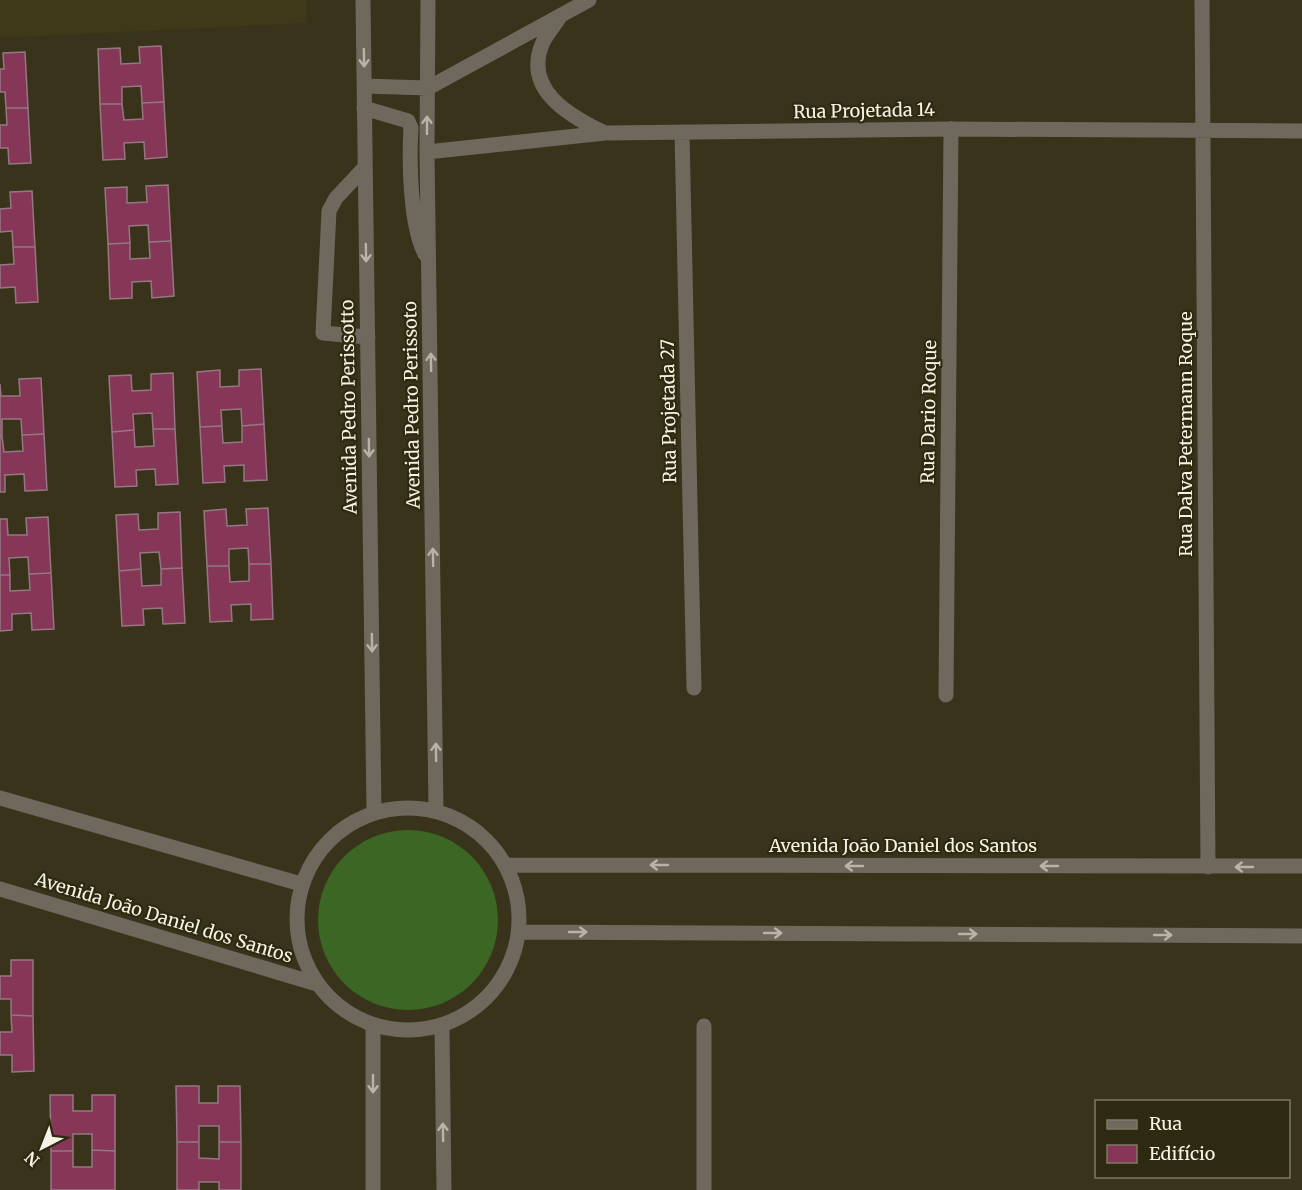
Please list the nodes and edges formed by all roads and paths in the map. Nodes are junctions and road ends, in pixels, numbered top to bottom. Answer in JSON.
{"nodes":[{"id":1,"x":363,"y":0,"type":"edge"},
{"id":2,"x":428,"y":0,"type":"edge"},
{"id":3,"x":589,"y":0,"type":"edge"},
{"id":4,"x":1202,"y":0,"type":"edge"},
{"id":5,"x":560,"y":16,"type":"junction"},
{"id":6,"x":364,"y":86,"type":"junction"},
{"id":7,"x":428,"y":88,"type":"junction"},
{"id":8,"x":364,"y":108,"type":"junction"},
{"id":9,"x":951,"y":129,"type":"junction"},
{"id":10,"x":1203,"y":131,"type":"junction"},
{"id":11,"x":1302,"y":131,"type":"edge"},
{"id":12,"x":682,"y":132,"type":"junction"},
{"id":13,"x":605,"y":133,"type":"junction"},
{"id":14,"x":427,"y":152,"type":"junction"},
{"id":15,"x":365,"y":167,"type":"junction"},
{"id":16,"x":430,"y":262,"type":"junction"},
{"id":17,"x":368,"y":337,"type":"junction"},
{"id":18,"x":694,"y":688,"type":"dead end"},
{"id":19,"x":946,"y":695,"type":"dead end"},
{"id":20,"x":0,"y":798,"type":"edge"},
{"id":21,"x":436,"y":810,"type":"junction"},
{"id":22,"x":374,"y":813,"type":"junction"},
{"id":23,"x":505,"y":864,"type":"junction"},
{"id":24,"x":1302,"y":866,"type":"edge"},
{"id":25,"x":1208,"y":867,"type":"junction"},
{"id":26,"x":301,"y":884,"type":"junction"},
{"id":27,"x":0,"y":889,"type":"edge"},
{"id":28,"x":519,"y":932,"type":"junction"},
{"id":29,"x":1302,"y":936,"type":"edge"},
{"id":30,"x":317,"y":984,"type":"junction"},
{"id":31,"x":373,"y":1026,"type":"junction"},
{"id":32,"x":442,"y":1026,"type":"junction"},
{"id":33,"x":704,"y":1026,"type":"dead end"},
{"id":34,"x":373,"y":1190,"type":"edge"},
{"id":35,"x":444,"y":1190,"type":"edge"},
{"id":36,"x":704,"y":1190,"type":"edge"}],
"edges":[{"from":1,"to":6,"type":"street","name":"Avenida Pedro Perissotto","one_way":true},
{"from":2,"to":7,"type":"street","name":"Avenida Pedro Perissoto"},
{"from":3,"to":5,"type":"street"},
{"from":4,"to":10,"type":"street","name":"Rua Dalva Petermann Roque"},
{"from":5,"to":7,"type":"street"},
{"from":5,"to":13,"type":"street"},
{"from":6,"to":7,"type":"street"},
{"from":6,"to":8,"type":"street","name":"Avenida Pedro Perissotto"},
{"from":14,"to":7,"type":"street","name":"Avenida Pedro Perissoto","one_way":true},
{"from":8,"to":15,"type":"street","name":"Avenida Pedro Perissotto"},
{"from":8,"to":16,"type":"street"},
{"from":9,"to":10,"type":"street","name":"Rua Projetada 14"},
{"from":9,"to":12,"type":"street","name":"Rua Projetada 14"},
{"from":9,"to":19,"type":"street","name":"Rua Dario Roque"},
{"from":10,"to":11,"type":"street","name":"Rua Projetada 14"},
{"from":10,"to":25,"type":"street","name":"Rua Dalva Petermann Roque"},
{"from":12,"to":13,"type":"street","name":"Rua Projetada 14"},
{"from":12,"to":18,"type":"street","name":"Rua Projetada 27"},
{"from":13,"to":14,"type":"street","name":"Rua Projetada 14"},
{"from":14,"to":16,"type":"street","name":"Avenida Pedro Perissoto"},
{"from":15,"to":17,"type":"street","name":"Avenida Pedro Perissotto","one_way":true},
{"from":15,"to":17,"type":"street"},
{"from":21,"to":16,"type":"street","name":"Avenida Pedro Perissoto","one_way":true},
{"from":17,"to":22,"type":"street","name":"Avenida Pedro Perissotto","one_way":true},
{"from":20,"to":26,"type":"street"},
{"from":21,"to":22,"type":"street"},
{"from":21,"to":23,"type":"street"},
{"from":22,"to":26,"type":"street"},
{"from":25,"to":23,"type":"street","name":"Avenida João Daniel dos Santos","one_way":true},
{"from":23,"to":28,"type":"street"},
{"from":24,"to":25,"type":"street","name":"Avenida João Daniel dos Santos","one_way":true},
{"from":26,"to":30,"type":"street"},
{"from":27,"to":30,"type":"street","name":"Avenida João Daniel dos Santos"},
{"from":28,"to":29,"type":"street","one_way":true},
{"from":28,"to":32,"type":"street"},
{"from":30,"to":31,"type":"street"},
{"from":31,"to":32,"type":"street"},
{"from":31,"to":34,"type":"street","one_way":true},
{"from":35,"to":32,"type":"street","one_way":true},
{"from":33,"to":36,"type":"street"}]}
